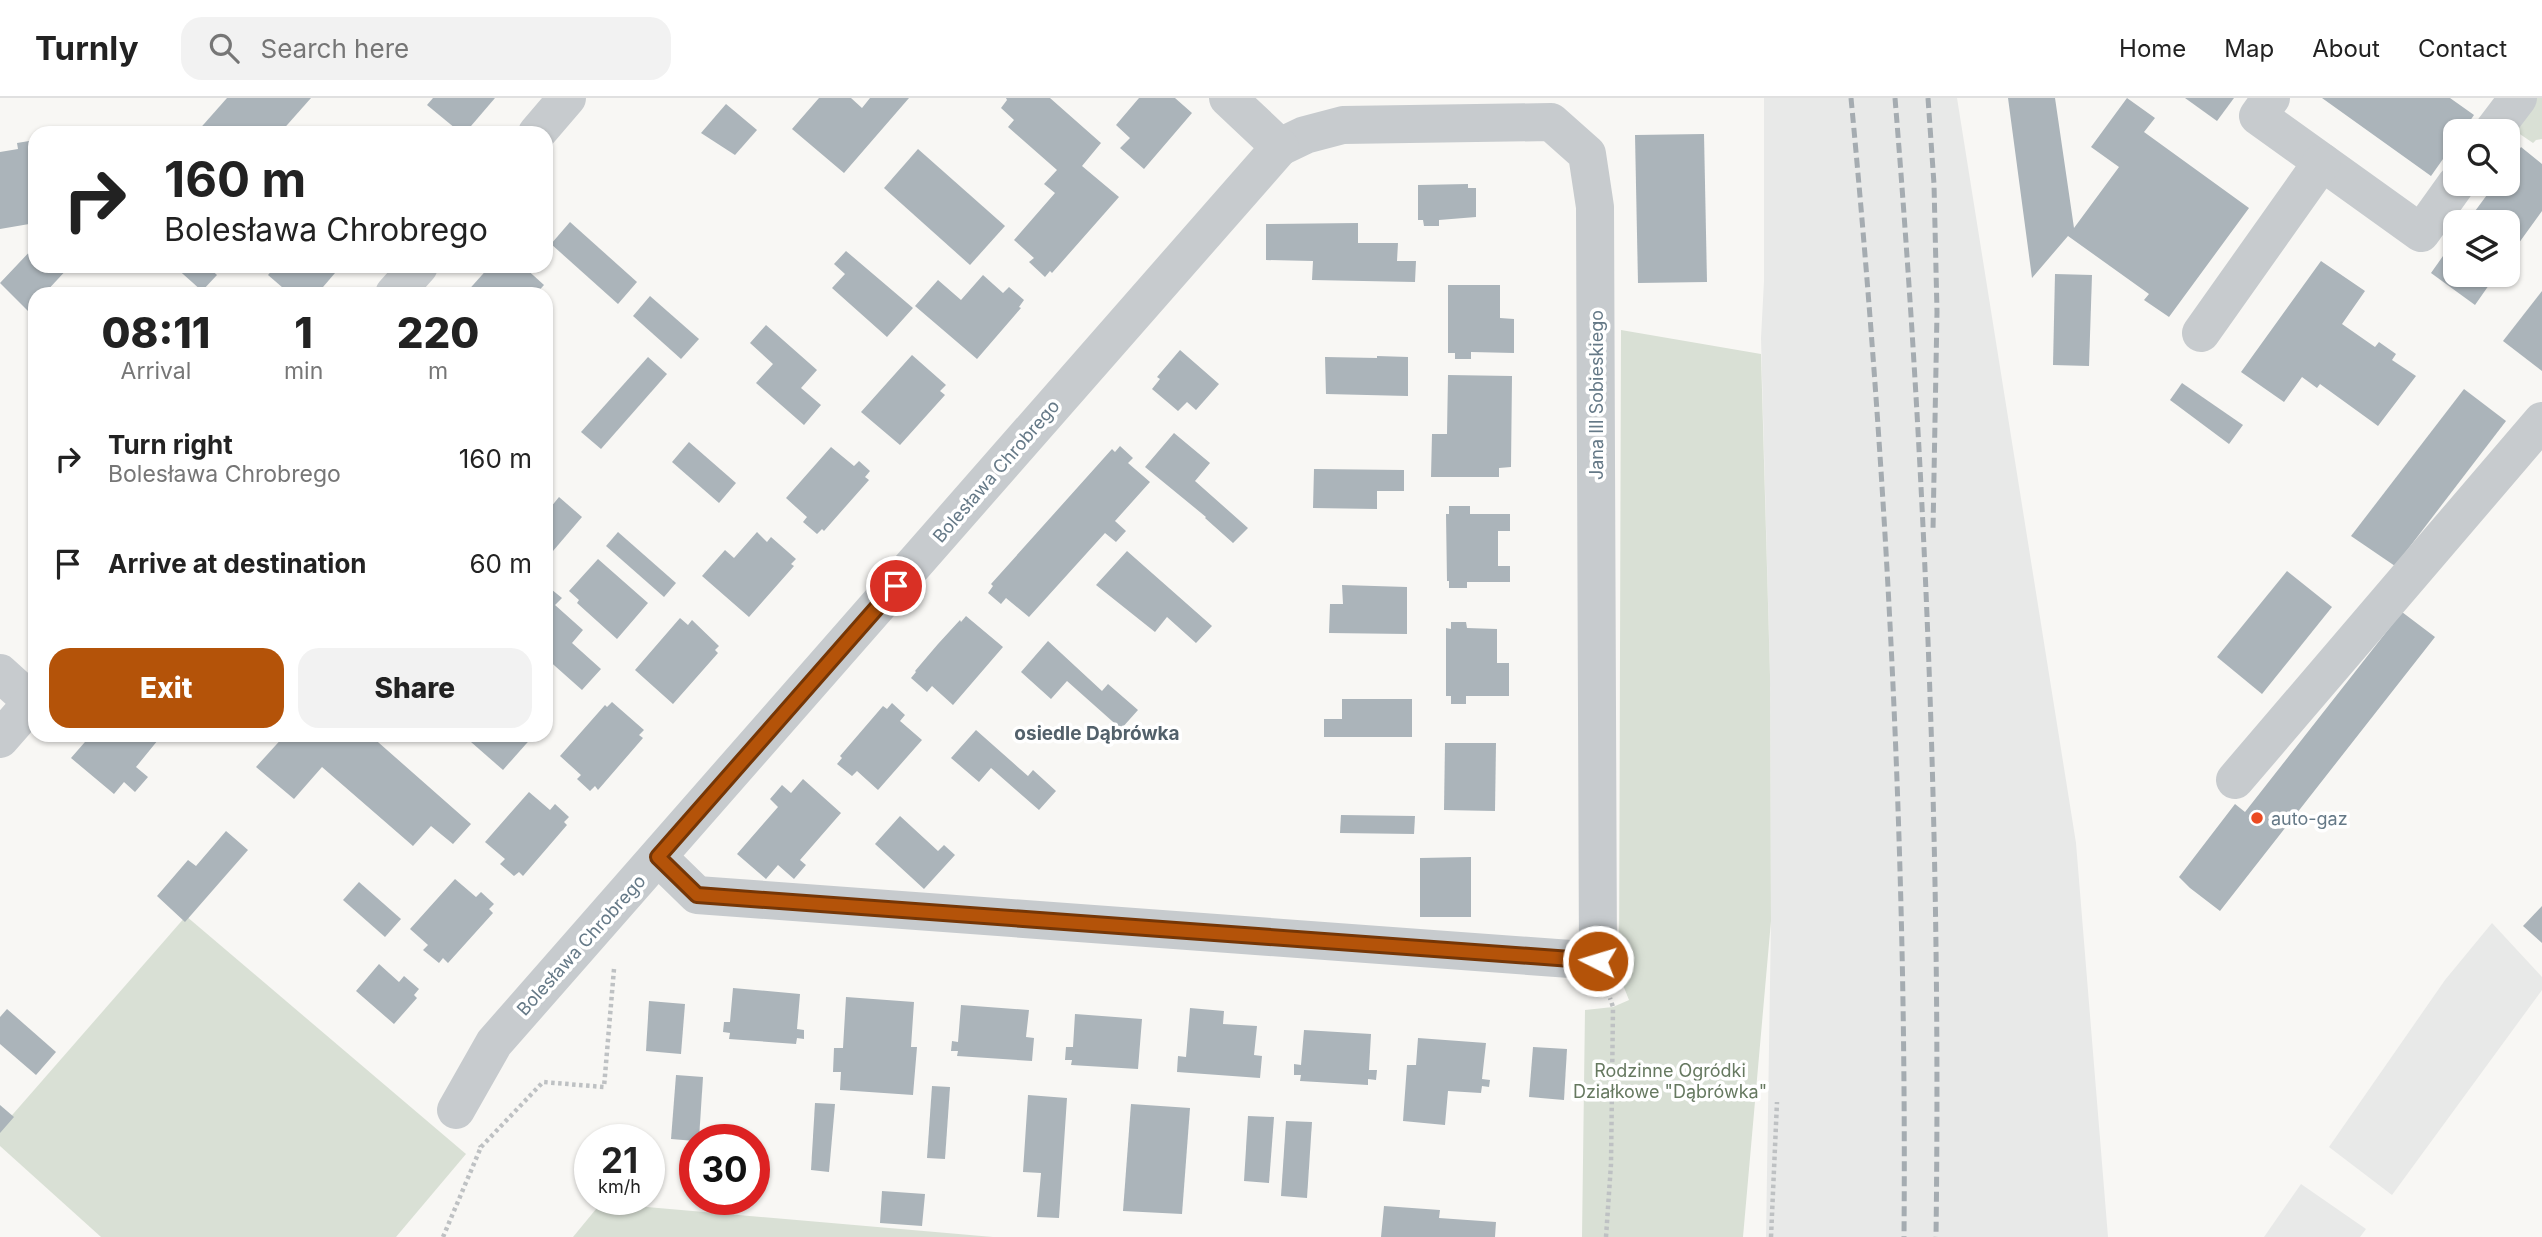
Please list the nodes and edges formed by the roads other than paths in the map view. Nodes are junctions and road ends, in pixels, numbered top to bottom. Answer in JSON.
{"nodes":[{"id":1,"x":568,"y":98,"type":"edge"},
{"id":2,"x":1228,"y":98,"type":"edge"},
{"id":3,"x":2271,"y":98,"type":"edge"},
{"id":4,"x":2518,"y":98,"type":"edge"},
{"id":5,"x":1550,"y":110,"type":"edge"},
{"id":6,"x":2502,"y":119,"type":"edge"},
{"id":7,"x":543,"y":126,"type":"edge"},
{"id":8,"x":1280,"y":147,"type":"junction"},
{"id":9,"x":2322,"y":162,"type":"junction"},
{"id":10,"x":2447,"y":196,"type":"edge"},
{"id":11,"x":413,"y":273,"type":"edge"},
{"id":12,"x":400,"y":287,"type":"edge"},
{"id":13,"x":2201,"y":333,"type":"dead end"},
{"id":14,"x":2542,"y":421,"type":"edge"},
{"id":15,"x":0,"y":673,"type":"edge"},
{"id":16,"x":28,"y":696,"type":"edge"},
{"id":17,"x":28,"y":708,"type":"edge"},
{"id":18,"x":0,"y":739,"type":"edge"},
{"id":19,"x":2235,"y":780,"type":"dead end"},
{"id":20,"x":658,"y":857,"type":"junction"},
{"id":21,"x":456,"y":1110,"type":"road end"}],
"edges":[{"from":1,"to":7,"type":"street"},
{"from":2,"to":8,"type":"street"},
{"from":3,"to":9,"type":"street"},
{"from":4,"to":6,"type":"street"},
{"from":5,"to":8,"type":"street","name":"Jana III Sobieskiego"},
{"from":5,"to":20,"type":"street","name":"Jana III Sobieskiego"},
{"from":8,"to":20,"type":"street","name":"Bolesława Chrobrego"},
{"from":9,"to":10,"type":"street"},
{"from":9,"to":13,"type":"street"},
{"from":11,"to":12,"type":"street"},
{"from":14,"to":19,"type":"street"},
{"from":15,"to":16,"type":"street"},
{"from":17,"to":18,"type":"street"},
{"from":20,"to":21,"type":"street","name":"Bolesława Chrobrego"}]}
